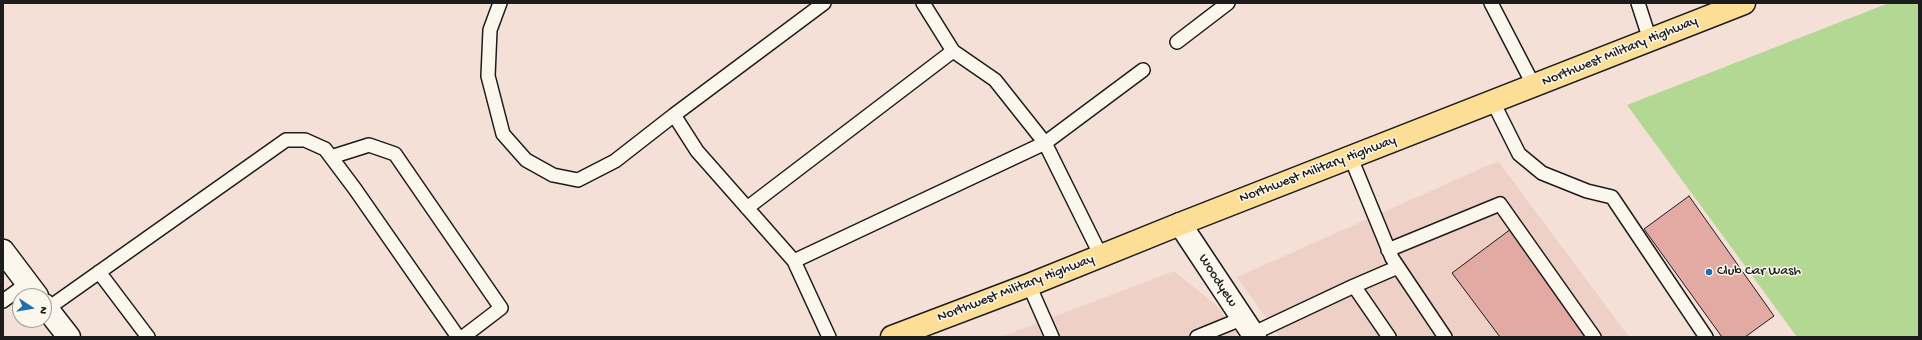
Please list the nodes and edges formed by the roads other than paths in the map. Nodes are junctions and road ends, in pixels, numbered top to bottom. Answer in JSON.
{"nodes":[{"id":1,"x":500,"y":3,"type":"edge"},
{"id":2,"x":824,"y":3,"type":"edge"},
{"id":3,"x":922,"y":3,"type":"edge"},
{"id":4,"x":1228,"y":3,"type":"edge"},
{"id":5,"x":1491,"y":3,"type":"edge"},
{"id":6,"x":1638,"y":3,"type":"edge"},
{"id":7,"x":1744,"y":3,"type":"edge"},
{"id":8,"x":1650,"y":40,"type":"junction"},
{"id":9,"x":1178,"y":42,"type":"dead end"},
{"id":10,"x":953,"y":51,"type":"junction"},
{"id":11,"x":1143,"y":70,"type":"dead end"},
{"id":12,"x":1534,"y":86,"type":"junction"},
{"id":13,"x":1493,"y":102,"type":"junction"},
{"id":14,"x":674,"y":115,"type":"junction"},
{"id":15,"x":1045,"y":143,"type":"junction"},
{"id":16,"x":331,"y":157,"type":"junction"},
{"id":17,"x":1351,"y":158,"type":"junction"},
{"id":18,"x":747,"y":208,"type":"junction"},
{"id":19,"x":1180,"y":224,"type":"junction"},
{"id":20,"x":1388,"y":250,"type":"junction"},
{"id":21,"x":3,"y":251,"type":"edge"},
{"id":22,"x":1101,"y":256,"type":"junction"},
{"id":23,"x":794,"y":261,"type":"junction"},
{"id":24,"x":1398,"y":267,"type":"junction"},
{"id":25,"x":99,"y":272,"type":"junction"},
{"id":26,"x":1029,"y":285,"type":"junction"},
{"id":27,"x":1354,"y":286,"type":"junction"},
{"id":28,"x":31,"y":288,"type":"edge"},
{"id":29,"x":52,"y":292,"type":"edge"},
{"id":30,"x":52,"y":315,"type":"edge"},
{"id":31,"x":1250,"y":330,"type":"edge"},
{"id":32,"x":69,"y":337,"type":"edge"},
{"id":33,"x":148,"y":337,"type":"edge"},
{"id":34,"x":458,"y":337,"type":"edge"},
{"id":35,"x":463,"y":337,"type":"edge"},
{"id":36,"x":829,"y":337,"type":"edge"},
{"id":37,"x":892,"y":337,"type":"edge"},
{"id":38,"x":1052,"y":337,"type":"edge"},
{"id":39,"x":1198,"y":337,"type":"edge"},
{"id":40,"x":1389,"y":337,"type":"edge"},
{"id":41,"x":1445,"y":337,"type":"edge"},
{"id":42,"x":1594,"y":337,"type":"edge"},
{"id":43,"x":1706,"y":337,"type":"edge"}],
"edges":[{"from":1,"to":14,"type":"lane"},
{"from":2,"to":14,"type":"lane"},
{"from":3,"to":10,"type":"lane"},
{"from":4,"to":9,"type":"lane"},
{"from":5,"to":12,"type":"lane"},
{"from":6,"to":8,"type":"lane"},
{"from":7,"to":8,"type":"main road","name":"Northwest Military Highway"},
{"from":8,"to":12,"type":"main road","name":"Northwest Military Highway"},
{"from":10,"to":15,"type":"lane"},
{"from":10,"to":18,"type":"lane"},
{"from":11,"to":15,"type":"lane"},
{"from":12,"to":13,"type":"main road","name":"Northwest Military Highway"},
{"from":13,"to":17,"type":"main road","name":"Northwest Military Highway"},
{"from":13,"to":43,"type":"lane"},
{"from":14,"to":18,"type":"lane"},
{"from":15,"to":22,"type":"lane"},
{"from":15,"to":23,"type":"lane"},
{"from":16,"to":25,"type":"lane"},
{"from":16,"to":34,"type":"lane"},
{"from":16,"to":35,"type":"lane"},
{"from":17,"to":19,"type":"main road","name":"Northwest Military Highway"},
{"from":17,"to":20,"type":"lane"},
{"from":18,"to":23,"type":"lane"},
{"from":19,"to":22,"type":"main road","name":"Northwest Military Highway"},
{"from":19,"to":31,"type":"street","name":"Woodyew"},
{"from":20,"to":24,"type":"lane"},
{"from":20,"to":42,"type":"lane"},
{"from":21,"to":28,"type":"street"},
{"from":22,"to":26,"type":"main road","name":"Northwest Military Highway"},
{"from":23,"to":36,"type":"lane"},
{"from":24,"to":27,"type":"lane"},
{"from":24,"to":41,"type":"lane"},
{"from":25,"to":29,"type":"lane"},
{"from":25,"to":33,"type":"lane"},
{"from":26,"to":37,"type":"main road","name":"Northwest Military Highway"},
{"from":26,"to":38,"type":"lane"},
{"from":27,"to":31,"type":"lane"},
{"from":27,"to":40,"type":"lane"},
{"from":30,"to":32,"type":"street"},
{"from":31,"to":39,"type":"lane"}]}
